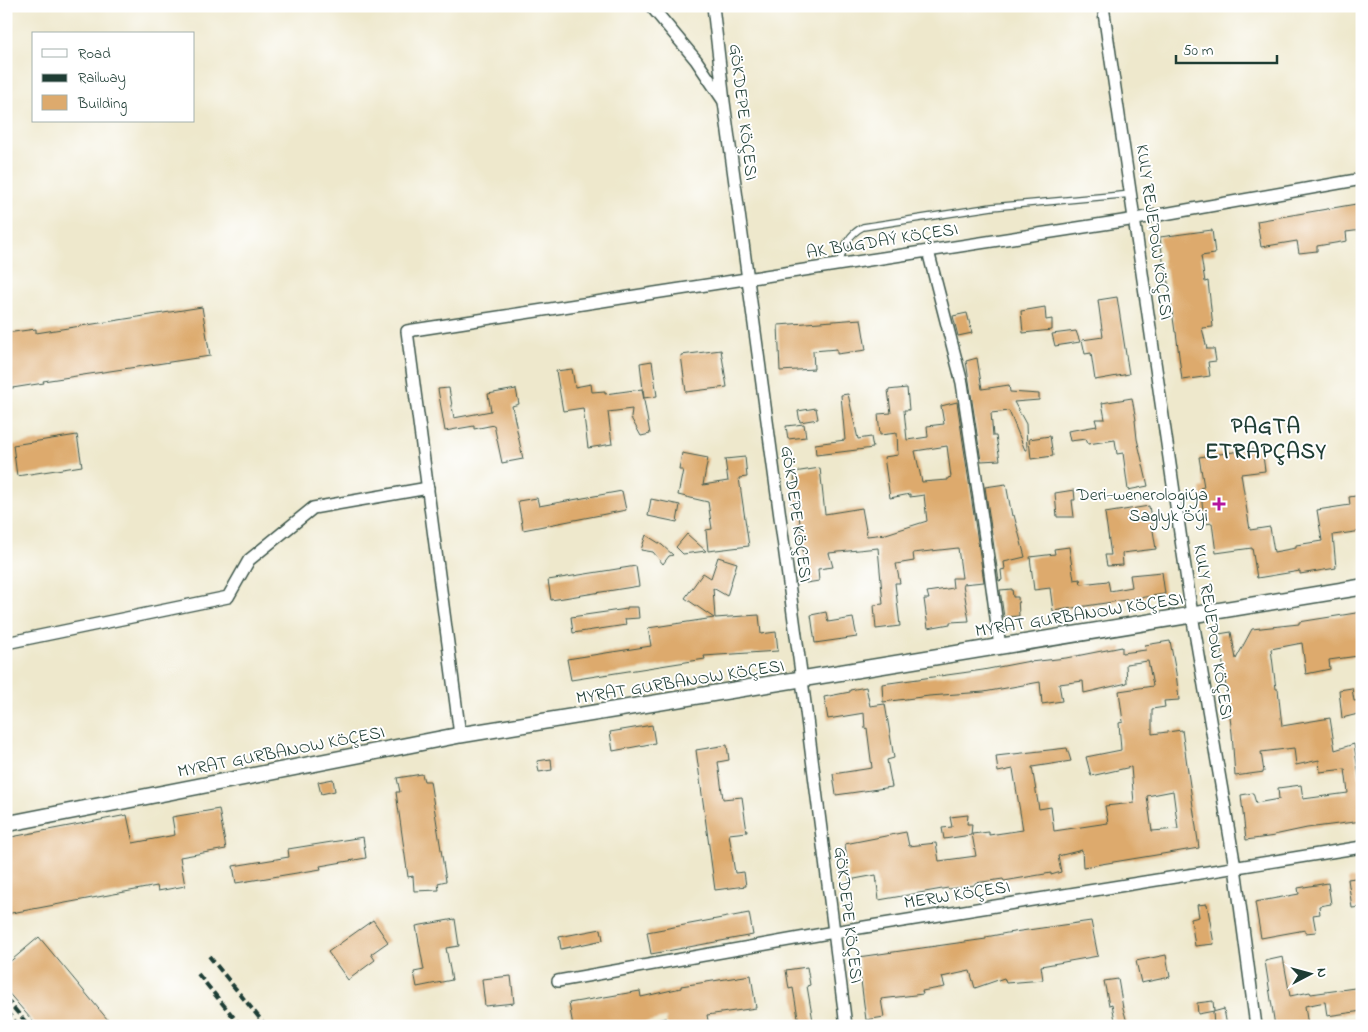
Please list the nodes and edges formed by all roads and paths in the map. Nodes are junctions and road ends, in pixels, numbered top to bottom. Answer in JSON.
{"nodes":[{"id":1,"x":651,"y":6,"type":"edge"},
{"id":2,"x":713,"y":6,"type":"edge"},
{"id":3,"x":1103,"y":6,"type":"edge"},
{"id":4,"x":724,"y":102,"type":"junction"},
{"id":5,"x":1362,"y":179,"type":"edge"},
{"id":6,"x":1132,"y":194,"type":"junction"},
{"id":7,"x":1136,"y":219,"type":"junction"},
{"id":8,"x":928,"y":251,"type":"junction"},
{"id":9,"x":839,"y":264,"type":"junction"},
{"id":10,"x":748,"y":279,"type":"junction"},
{"id":11,"x":428,"y":488,"type":"junction"},
{"id":12,"x":1362,"y":587,"type":"edge"},
{"id":13,"x":1192,"y":614,"type":"junction"},
{"id":14,"x":6,"y":643,"type":"edge"},
{"id":15,"x":1000,"y":647,"type":"junction"},
{"id":16,"x":802,"y":680,"type":"junction"},
{"id":17,"x":460,"y":735,"type":"junction"},
{"id":18,"x":6,"y":824,"type":"edge"},
{"id":19,"x":1362,"y":847,"type":"edge"},
{"id":20,"x":1234,"y":867,"type":"junction"},
{"id":21,"x":834,"y":932,"type":"junction"},
{"id":22,"x":558,"y":981,"type":"dead end"},
{"id":23,"x":846,"y":1026,"type":"edge"},
{"id":24,"x":1256,"y":1026,"type":"edge"}],
"edges":[{"from":1,"to":4,"type":"street"},
{"from":2,"to":4,"type":"street","name":"GÖKDEPE KÖÇESI"},
{"from":3,"to":6,"type":"street","name":"KULY REJEPOW KÖÇESI"},
{"from":4,"to":10,"type":"street","name":"GÖKDEPE KÖÇESI"},
{"from":5,"to":7,"type":"street","name":"AK BUGDAÝ KÖÇESI"},
{"from":6,"to":7,"type":"street","name":"KULY REJEPOW KÖÇESI"},
{"from":6,"to":9,"type":"lane"},
{"from":7,"to":8,"type":"street","name":"AK BUGDAÝ KÖÇESI"},
{"from":7,"to":13,"type":"street","name":"KULY REJEPOW KÖÇESI"},
{"from":8,"to":9,"type":"street","name":"AK BUGDAÝ KÖÇESI"},
{"from":8,"to":15,"type":"street"},
{"from":9,"to":10,"type":"street","name":"AK BUGDAÝ KÖÇESI"},
{"from":10,"to":11,"type":"street","name":"AK BUGDAÝ KÖÇESI"},
{"from":10,"to":16,"type":"street","name":"GÖKDEPE KÖÇESI"},
{"from":11,"to":14,"type":"street"},
{"from":11,"to":17,"type":"street"},
{"from":12,"to":13,"type":"street","name":"MYRAT GURBANOW KÖÇESI"},
{"from":13,"to":15,"type":"street","name":"MYRAT GURBANOW KÖÇESI"},
{"from":13,"to":20,"type":"street","name":"KULY REJEPOW KÖÇESI"},
{"from":15,"to":16,"type":"street","name":"MYRAT GURBANOW KÖÇESI"},
{"from":16,"to":17,"type":"street","name":"MYRAT GURBANOW KÖÇESI"},
{"from":16,"to":21,"type":"street","name":"GÖKDEPE KÖÇESI"},
{"from":17,"to":18,"type":"street","name":"MYRAT GURBANOW KÖÇESI"},
{"from":19,"to":20,"type":"street","name":"MERW KÖÇESI"},
{"from":20,"to":21,"type":"street","name":"MERW KÖÇESI"},
{"from":20,"to":24,"type":"street","name":"KULY REJEPOW KÖÇESI"},
{"from":21,"to":22,"type":"street","name":"MERW KÖÇESI"},
{"from":21,"to":23,"type":"street","name":"GÖKDEPE KÖÇESI"}]}
